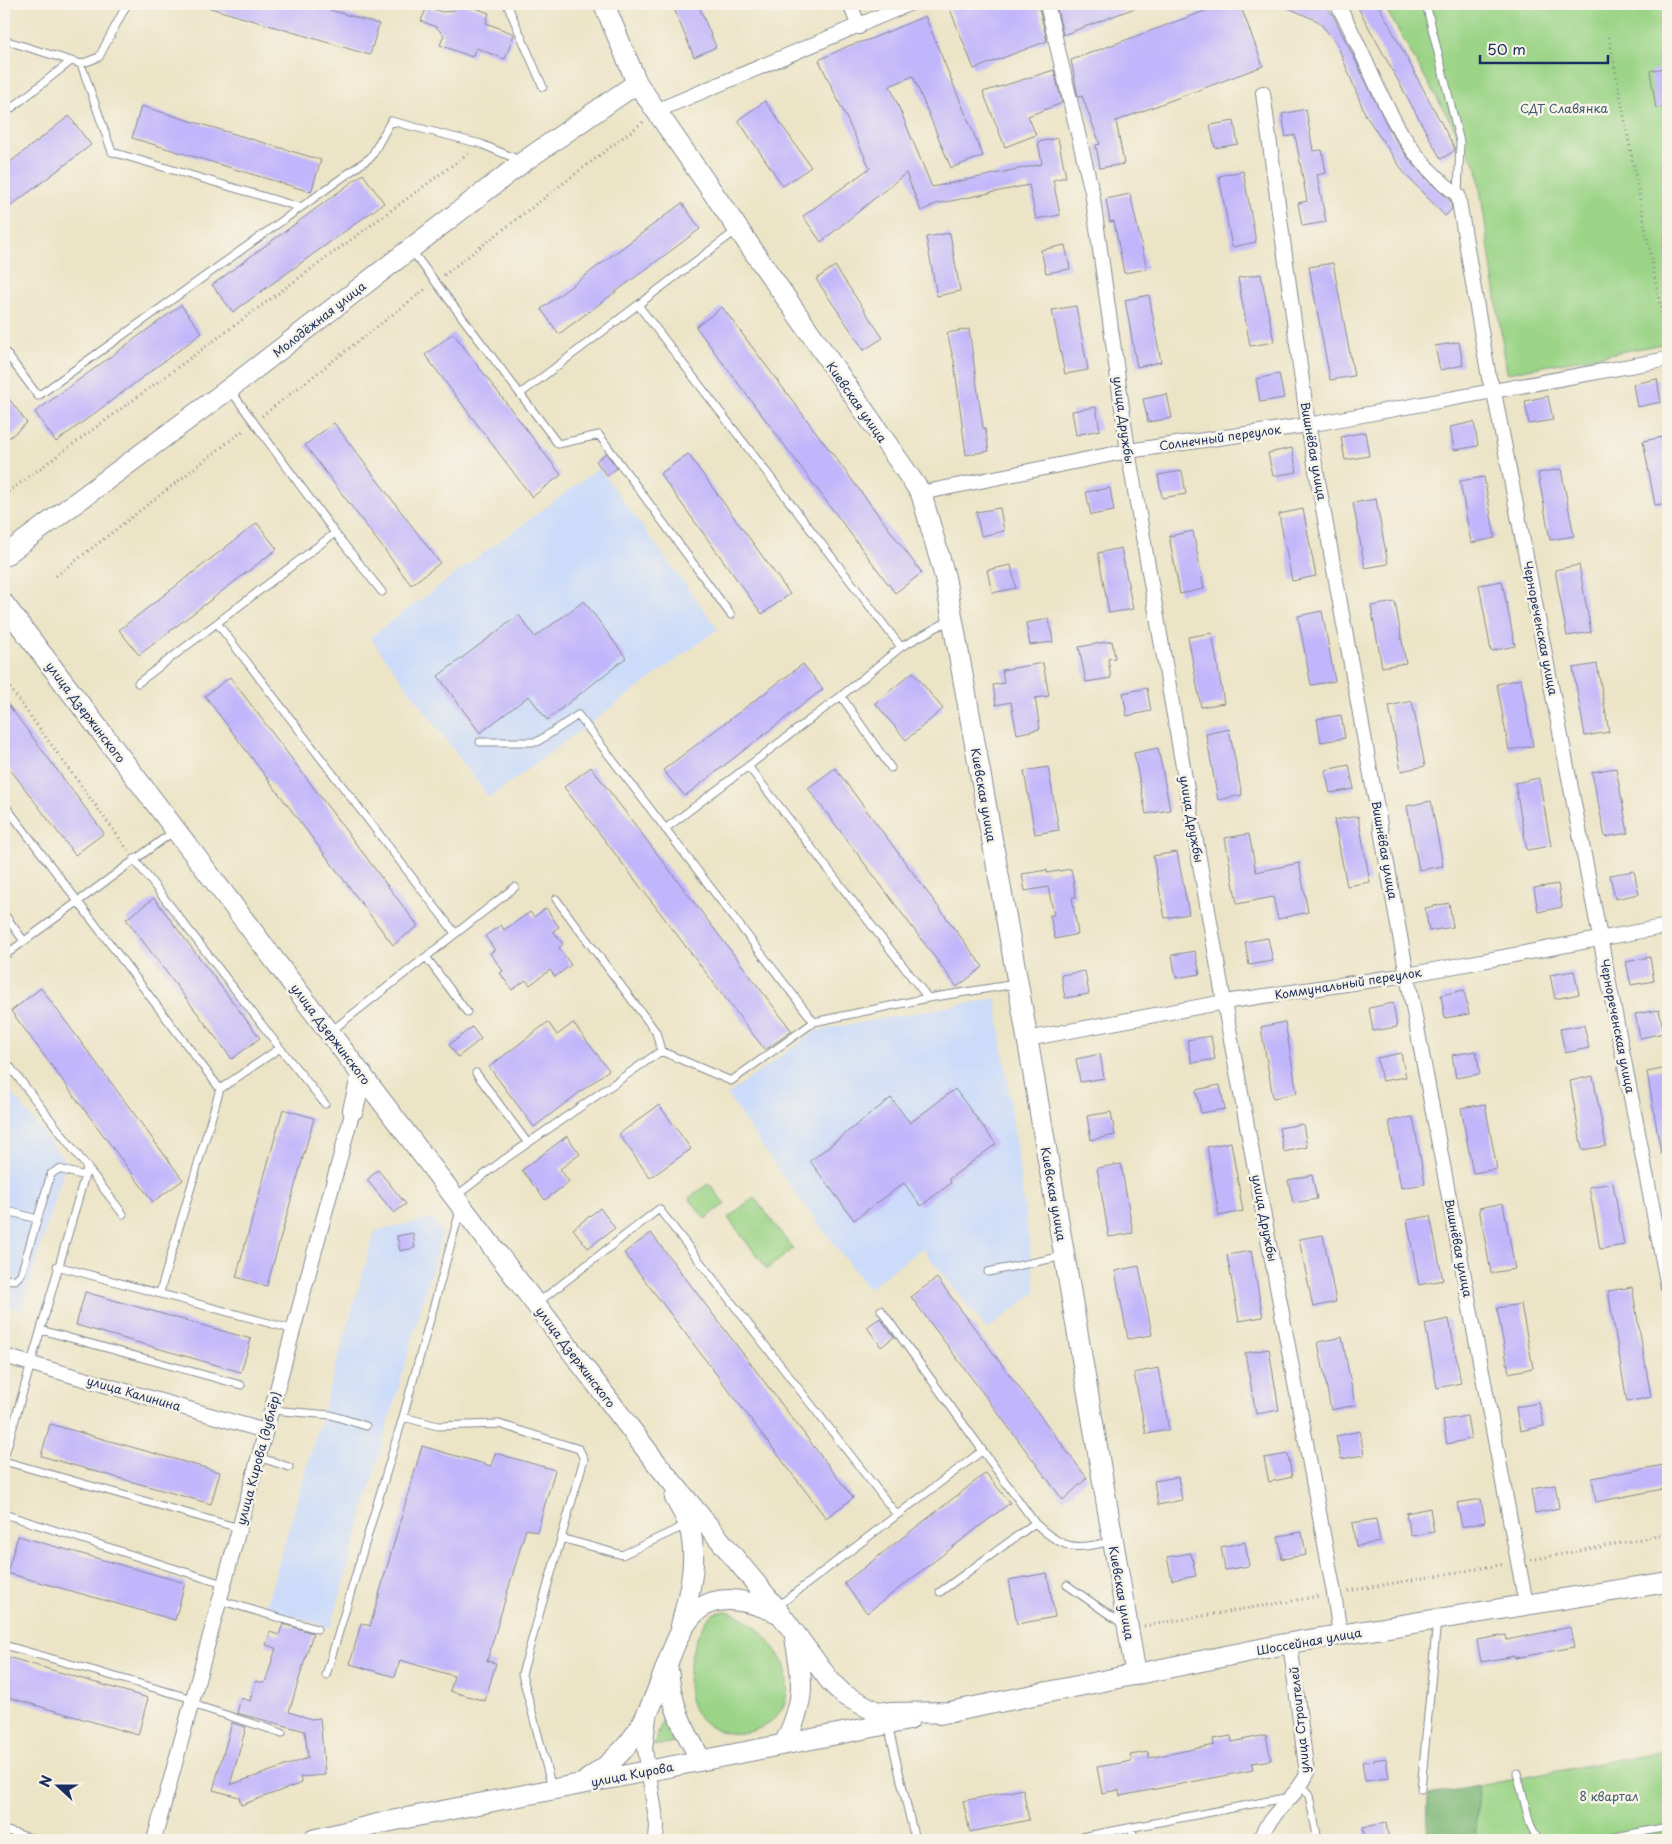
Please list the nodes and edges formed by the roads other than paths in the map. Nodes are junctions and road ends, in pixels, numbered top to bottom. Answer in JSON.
{"nodes":[{"id":1,"x":127,"y":4,"type":"edge"},
{"id":2,"x":507,"y":4,"type":"edge"},
{"id":3,"x":604,"y":4,"type":"edge"},
{"id":4,"x":850,"y":4,"type":"edge"},
{"id":5,"x":909,"y":4,"type":"edge"},
{"id":6,"x":1047,"y":4,"type":"edge"},
{"id":7,"x":1337,"y":4,"type":"edge"},
{"id":8,"x":1426,"y":4,"type":"edge"},
{"id":9,"x":858,"y":27,"type":"junction"},
{"id":10,"x":4,"y":40,"type":"edge"},
{"id":11,"x":71,"y":61,"type":"junction"},
{"id":12,"x":81,"y":64,"type":"junction"},
{"id":13,"x":637,"y":84,"type":"junction"},
{"id":14,"x":543,"y":87,"type":"dead end"},
{"id":15,"x":1263,"y":93,"type":"dead end"},
{"id":16,"x":4,"y":114,"type":"edge"},
{"id":17,"x":650,"y":116,"type":"junction"},
{"id":18,"x":523,"y":162,"type":"junction"},
{"id":19,"x":1458,"y":195,"type":"junction"},
{"id":20,"x":299,"y":207,"type":"junction"},
{"id":21,"x":737,"y":230,"type":"junction"},
{"id":22,"x":410,"y":249,"type":"junction"},
{"id":23,"x":638,"y":305,"type":"junction"},
{"id":24,"x":4,"y":350,"type":"edge"},
{"id":25,"x":1668,"y":359,"type":"edge"},
{"id":26,"x":230,"y":388,"type":"junction"},
{"id":27,"x":1494,"y":392,"type":"junction"},
{"id":28,"x":520,"y":394,"type":"junction"},
{"id":29,"x":1308,"y":424,"type":"junction"},
{"id":30,"x":1128,"y":451,"type":"junction"},
{"id":31,"x":921,"y":493,"type":"junction"},
{"id":32,"x":336,"y":533,"type":"junction"},
{"id":33,"x":4,"y":556,"type":"edge"},
{"id":34,"x":382,"y":592,"type":"dead end"},
{"id":35,"x":4,"y":604,"type":"edge"},
{"id":36,"x":731,"y":615,"type":"dead end"},
{"id":37,"x":952,"y":618,"type":"junction"},
{"id":38,"x":217,"y":624,"type":"junction"},
{"id":39,"x":901,"y":647,"type":"junction"},
{"id":40,"x":138,"y":683,"type":"dead end"},
{"id":41,"x":841,"y":696,"type":"junction"},
{"id":42,"x":480,"y":742,"type":"dead end"},
{"id":43,"x":748,"y":766,"type":"junction"},
{"id":44,"x":891,"y":768,"type":"dead end"},
{"id":45,"x":4,"y":804,"type":"edge"},
{"id":46,"x":176,"y":829,"type":"junction"},
{"id":47,"x":665,"y":829,"type":"junction"},
{"id":48,"x":134,"y":859,"type":"junction"},
{"id":49,"x":515,"y":887,"type":"dead end"},
{"id":50,"x":556,"y":899,"type":"dead end"},
{"id":51,"x":79,"y":902,"type":"junction"},
{"id":52,"x":4,"y":914,"type":"edge"},
{"id":53,"x":1668,"y":926,"type":"edge"},
{"id":54,"x":455,"y":933,"type":"junction"},
{"id":55,"x":1601,"y":938,"type":"junction"},
{"id":56,"x":24,"y":941,"type":"junction"},
{"id":57,"x":4,"y":956,"type":"edge"},
{"id":58,"x":426,"y":957,"type":"junction"},
{"id":59,"x":1407,"y":975,"type":"junction"},
{"id":60,"x":1018,"y":984,"type":"junction"},
{"id":61,"x":928,"y":998,"type":"junction"},
{"id":62,"x":1224,"y":1002,"type":"junction"},
{"id":63,"x":467,"y":1012,"type":"dead end"},
{"id":64,"x":814,"y":1022,"type":"junction"},
{"id":65,"x":330,"y":1032,"type":"junction"},
{"id":66,"x":1027,"y":1039,"type":"junction"},
{"id":67,"x":280,"y":1048,"type":"junction"},
{"id":68,"x":661,"y":1051,"type":"junction"},
{"id":69,"x":4,"y":1059,"type":"edge"},
{"id":70,"x":476,"y":1073,"type":"dead end"},
{"id":71,"x":362,"y":1074,"type":"junction"},
{"id":72,"x":220,"y":1089,"type":"junction"},
{"id":73,"x":325,"y":1104,"type":"dead end"},
{"id":74,"x":353,"y":1110,"type":"joint"},
{"id":75,"x":528,"y":1142,"type":"junction"},
{"id":76,"x":88,"y":1168,"type":"junction"},
{"id":77,"x":85,"y":1176,"type":"junction"},
{"id":78,"x":459,"y":1200,"type":"junction"},
{"id":79,"x":4,"y":1210,"type":"edge"},
{"id":80,"x":123,"y":1214,"type":"dead end"},
{"id":81,"x":37,"y":1219,"type":"junction"},
{"id":82,"x":1065,"y":1256,"type":"junction"},
{"id":83,"x":57,"y":1266,"type":"junction"},
{"id":84,"x":988,"y":1272,"type":"dead end"},
{"id":85,"x":4,"y":1279,"type":"edge"},
{"id":86,"x":1668,"y":1287,"type":"edge"},
{"id":87,"x":160,"y":1292,"type":"junction"},
{"id":88,"x":536,"y":1304,"type":"junction"},
{"id":89,"x":881,"y":1310,"type":"dead end"},
{"id":90,"x":40,"y":1330,"type":"junction"},
{"id":91,"x":295,"y":1330,"type":"junction"},
{"id":92,"x":4,"y":1356,"type":"edge"},
{"id":93,"x":30,"y":1363,"type":"junction"},
{"id":94,"x":241,"y":1385,"type":"dead end"},
{"id":95,"x":271,"y":1410,"type":"junction"},
{"id":96,"x":403,"y":1417,"type":"junction"},
{"id":97,"x":366,"y":1426,"type":"dead end"},
{"id":98,"x":265,"y":1431,"type":"junction"},
{"id":99,"x":982,"y":1451,"type":"junction"},
{"id":100,"x":258,"y":1457,"type":"junction"},
{"id":101,"x":4,"y":1460,"type":"edge"},
{"id":102,"x":658,"y":1465,"type":"junction"},
{"id":103,"x":289,"y":1467,"type":"dead end"},
{"id":104,"x":4,"y":1514,"type":"edge"},
{"id":105,"x":897,"y":1515,"type":"junction"},
{"id":106,"x":1035,"y":1523,"type":"junction"},
{"id":107,"x":689,"y":1524,"type":"junction"},
{"id":108,"x":239,"y":1528,"type":"junction"},
{"id":109,"x":561,"y":1538,"type":"junction"},
{"id":110,"x":1114,"y":1540,"type":"junction"},
{"id":111,"x":1668,"y":1582,"type":"edge"},
{"id":112,"x":223,"y":1584,"type":"junction"},
{"id":113,"x":1067,"y":1584,"type":"dead end"},
{"id":114,"x":940,"y":1592,"type":"dead end"},
{"id":115,"x":219,"y":1600,"type":"junction"},
{"id":116,"x":1526,"y":1604,"type":"junction"},
{"id":117,"x":778,"y":1611,"type":"junction"},
{"id":118,"x":1437,"y":1619,"type":"junction"},
{"id":119,"x":317,"y":1628,"type":"dead end"},
{"id":120,"x":1134,"y":1628,"type":"junction"},
{"id":121,"x":679,"y":1634,"type":"junction"},
{"id":122,"x":794,"y":1634,"type":"junction"},
{"id":123,"x":1340,"y":1635,"type":"junction"},
{"id":124,"x":1290,"y":1643,"type":"junction"},
{"id":125,"x":4,"y":1645,"type":"edge"},
{"id":126,"x":668,"y":1664,"type":"junction"},
{"id":127,"x":326,"y":1675,"type":"dead end"},
{"id":128,"x":1136,"y":1675,"type":"junction"},
{"id":129,"x":192,"y":1701,"type":"junction"},
{"id":130,"x":651,"y":1708,"type":"junction"},
{"id":131,"x":952,"y":1712,"type":"junction"},
{"id":132,"x":888,"y":1725,"type":"junction"},
{"id":133,"x":282,"y":1733,"type":"dead end"},
{"id":134,"x":784,"y":1744,"type":"junction"},
{"id":135,"x":701,"y":1760,"type":"junction"},
{"id":136,"x":647,"y":1772,"type":"junction"},
{"id":137,"x":1517,"y":1773,"type":"dead end"},
{"id":138,"x":581,"y":1784,"type":"junction"},
{"id":139,"x":1302,"y":1785,"type":"junction"},
{"id":140,"x":1420,"y":1789,"type":"dead end"},
{"id":141,"x":552,"y":1790,"type":"junction"},
{"id":142,"x":1291,"y":1796,"type":"junction"},
{"id":143,"x":1668,"y":1827,"type":"edge"},
{"id":144,"x":1132,"y":1828,"type":"junction"},
{"id":145,"x":4,"y":1830,"type":"edge"},
{"id":146,"x":38,"y":1840,"type":"edge"},
{"id":147,"x":154,"y":1840,"type":"edge"},
{"id":148,"x":312,"y":1840,"type":"edge"},
{"id":149,"x":656,"y":1840,"type":"edge"},
{"id":150,"x":915,"y":1840,"type":"edge"},
{"id":151,"x":1066,"y":1840,"type":"edge"},
{"id":152,"x":1134,"y":1840,"type":"edge"},
{"id":153,"x":1260,"y":1840,"type":"edge"},
{"id":154,"x":1318,"y":1840,"type":"edge"},
{"id":155,"x":1538,"y":1840,"type":"edge"},
{"id":156,"x":1598,"y":1840,"type":"edge"}],
"edges":[{"from":1,"to":12,"type":"lane"},
{"from":2,"to":14,"type":"lane"},
{"from":3,"to":13,"type":"main road","name":"Киевская улица"},
{"from":4,"to":9,"type":"street"},
{"from":5,"to":9,"type":"street"},
{"from":6,"to":30,"type":"street","name":"улица Дружбы"},
{"from":7,"to":19,"type":"street"},
{"from":8,"to":19,"type":"lane"},
{"from":9,"to":17,"type":"street"},
{"from":10,"to":11,"type":"lane"},
{"from":11,"to":12,"type":"lane"},
{"from":11,"to":16,"type":"lane"},
{"from":12,"to":20,"type":"lane"},
{"from":13,"to":17,"type":"main road","name":"Киевская улица"},
{"from":13,"to":18,"type":"main road","name":"Молодёжная улица"},
{"from":15,"to":29,"type":"street","name":"Вишнёвая улица"},
{"from":17,"to":21,"type":"main road","name":"Киевская улица"},
{"from":18,"to":20,"type":"lane"},
{"from":18,"to":22,"type":"main road","name":"Молодёжная улица"},
{"from":19,"to":27,"type":"street","name":"Чернореченская улица"},
{"from":20,"to":24,"type":"lane"},
{"from":21,"to":23,"type":"lane"},
{"from":21,"to":31,"type":"main road","name":"Киевская улица"},
{"from":22,"to":26,"type":"main road","name":"Молодёжная улица"},
{"from":22,"to":28,"type":"lane"},
{"from":23,"to":28,"type":"lane"},
{"from":23,"to":39,"type":"lane"},
{"from":25,"to":27,"type":"street","name":"Солнечный переулок"},
{"from":26,"to":32,"type":"lane"},
{"from":26,"to":33,"type":"main road","name":"Молодёжная улица"},
{"from":27,"to":29,"type":"street","name":"Солнечный переулок"},
{"from":27,"to":55,"type":"street","name":"Чернореченская улица"},
{"from":28,"to":36,"type":"lane"},
{"from":29,"to":30,"type":"street","name":"Солнечный переулок"},
{"from":29,"to":59,"type":"street","name":"Вишнёвая улица"},
{"from":30,"to":31,"type":"street","name":"Солнечный переулок"},
{"from":30,"to":62,"type":"street","name":"улица Дружбы"},
{"from":31,"to":37,"type":"main road","name":"Киевская улица"},
{"from":32,"to":34,"type":"lane"},
{"from":32,"to":38,"type":"lane"},
{"from":35,"to":46,"type":"main road","name":"улица Дзержинского"},
{"from":37,"to":39,"type":"lane"},
{"from":37,"to":60,"type":"main road","name":"Киевская улица"},
{"from":38,"to":40,"type":"lane"},
{"from":38,"to":54,"type":"lane"},
{"from":39,"to":41,"type":"lane"},
{"from":41,"to":43,"type":"lane"},
{"from":41,"to":44,"type":"lane"},
{"from":42,"to":47,"type":"lane"},
{"from":43,"to":47,"type":"lane"},
{"from":43,"to":61,"type":"lane"},
{"from":45,"to":51,"type":"lane"},
{"from":46,"to":48,"type":"lane"},
{"from":46,"to":65,"type":"main road","name":"улица Дзержинского"},
{"from":47,"to":64,"type":"lane"},
{"from":48,"to":51,"type":"lane"},
{"from":48,"to":67,"type":"lane"},
{"from":49,"to":54,"type":"lane"},
{"from":50,"to":68,"type":"lane"},
{"from":51,"to":56,"type":"lane"},
{"from":51,"to":72,"type":"lane"},
{"from":52,"to":56,"type":"lane"},
{"from":53,"to":55,"type":"street","name":"Коммунальный переулок"},
{"from":54,"to":58,"type":"lane"},
{"from":55,"to":59,"type":"street","name":"Коммунальный переулок"},
{"from":55,"to":86,"type":"street","name":"Чернореченская улица"},
{"from":56,"to":57,"type":"lane"},
{"from":58,"to":63,"type":"lane"},
{"from":58,"to":65,"type":"lane"},
{"from":59,"to":62,"type":"street","name":"Коммунальный переулок"},
{"from":59,"to":116,"type":"street","name":"Вишнёвая улица"},
{"from":60,"to":61,"type":"lane"},
{"from":60,"to":66,"type":"main road","name":"Киевская улица"},
{"from":61,"to":64,"type":"lane"},
{"from":62,"to":66,"type":"street","name":"Коммунальный переулок"},
{"from":62,"to":123,"type":"street","name":"улица Дружбы"},
{"from":64,"to":68,"type":"lane"},
{"from":65,"to":71,"type":"main road","name":"улица Дзержинского"},
{"from":66,"to":82,"type":"main road","name":"Киевская улица"},
{"from":67,"to":72,"type":"lane"},
{"from":67,"to":73,"type":"lane"},
{"from":68,"to":75,"type":"lane"},
{"from":69,"to":76,"type":"lane"},
{"from":70,"to":75,"type":"lane"},
{"from":71,"to":74,"type":"main road","name":"улица Кирова (дублёр)"},
{"from":71,"to":78,"type":"main road","name":"улица Дзержинского"},
{"from":72,"to":87,"type":"lane"},
{"from":74,"to":91,"type":"street","name":"улица Кирова (дублёр)"},
{"from":75,"to":78,"type":"lane"},
{"from":76,"to":77,"type":"lane"},
{"from":76,"to":80,"type":"lane"},
{"from":77,"to":81,"type":"lane"},
{"from":77,"to":83,"type":"lane"},
{"from":78,"to":88,"type":"main road","name":"улица Дзержинского"},
{"from":78,"to":96,"type":"lane"},
{"from":79,"to":81,"type":"lane"},
{"from":81,"to":85,"type":"lane"},
{"from":82,"to":84,"type":"lane"},
{"from":82,"to":110,"type":"main road","name":"Киевская улица"},
{"from":83,"to":87,"type":"lane"},
{"from":83,"to":90,"type":"lane"},
{"from":87,"to":91,"type":"lane"},
{"from":88,"to":102,"type":"main road","name":"улица Дзержинского"},
{"from":88,"to":105,"type":"lane"},
{"from":89,"to":99,"type":"lane"},
{"from":90,"to":93,"type":"lane"},
{"from":90,"to":94,"type":"lane"},
{"from":91,"to":95,"type":"street","name":"улица Кирова (дублёр)"},
{"from":92,"to":93,"type":"street","name":"улица Калинина"},
{"from":93,"to":98,"type":"street","name":"улица Калинина"},
{"from":93,"to":101,"type":"lane"},
{"from":95,"to":97,"type":"lane"},
{"from":95,"to":98,"type":"street","name":"улица Кирова (дублёр)"},
{"from":96,"to":109,"type":"lane"},
{"from":96,"to":127,"type":"lane"},
{"from":98,"to":100,"type":"street","name":"улица Кирова (дублёр)"},
{"from":99,"to":105,"type":"lane"},
{"from":99,"to":106,"type":"lane"},
{"from":100,"to":103,"type":"lane"},
{"from":100,"to":108,"type":"street","name":"улица Кирова (дублёр)"},
{"from":101,"to":108,"type":"lane"},
{"from":102,"to":107,"type":"main road"},
{"from":102,"to":117,"type":"main road"},
{"from":104,"to":112,"type":"lane"},
{"from":105,"to":117,"type":"lane"},
{"from":106,"to":110,"type":"lane"},
{"from":106,"to":114,"type":"lane"},
{"from":107,"to":109,"type":"lane"},
{"from":107,"to":121,"type":"main road"},
{"from":108,"to":112,"type":"street","name":"улица Кирова (дублёр)"},
{"from":109,"to":141,"type":"lane"},
{"from":110,"to":120,"type":"main road","name":"Киевская улица"},
{"from":111,"to":116,"type":"main road","name":"Шоссейная улица"},
{"from":112,"to":115,"type":"street","name":"улица Кирова (дублёр)"},
{"from":113,"to":120,"type":"lane"},
{"from":115,"to":119,"type":"lane"},
{"from":115,"to":129,"type":"street","name":"улица Кирова (дублёр)"},
{"from":116,"to":118,"type":"main road","name":"Шоссейная улица"},
{"from":117,"to":121,"type":"main road"},
{"from":117,"to":122,"type":"main road"},
{"from":118,"to":123,"type":"main road","name":"Шоссейная улица"},
{"from":118,"to":140,"type":"lane"},
{"from":120,"to":128,"type":"main road","name":"Киевская улица"},
{"from":121,"to":126,"type":"main road"},
{"from":122,"to":131,"type":"main road"},
{"from":122,"to":134,"type":"main road"},
{"from":123,"to":124,"type":"main road","name":"Шоссейная улица"},
{"from":124,"to":128,"type":"main road","name":"Шоссейная улица"},
{"from":124,"to":139,"type":"street","name":"улица Строителей"},
{"from":125,"to":129,"type":"lane"},
{"from":126,"to":130,"type":"main road"},
{"from":126,"to":135,"type":"main road"},
{"from":128,"to":131,"type":"main road","name":"Шоссейная улица"},
{"from":129,"to":133,"type":"lane"},
{"from":129,"to":147,"type":"street","name":"улица Кирова (дублёр)"},
{"from":130,"to":136,"type":"street"},
{"from":130,"to":138,"type":"main road"},
{"from":131,"to":132,"type":"main road","name":"улица Кирова"},
{"from":132,"to":134,"type":"main road","name":"улица Кирова"},
{"from":132,"to":150,"type":"lane"},
{"from":134,"to":135,"type":"main road","name":"улица Кирова"},
{"from":135,"to":136,"type":"main road","name":"улица Кирова"},
{"from":136,"to":138,"type":"main road","name":"улица Кирова"},
{"from":136,"to":149,"type":"street"},
{"from":137,"to":155,"type":"lane"},
{"from":138,"to":141,"type":"main road","name":"улица Кирова"},
{"from":139,"to":142,"type":"street","name":"улица Строителей"},
{"from":139,"to":154,"type":"lane"},
{"from":141,"to":148,"type":"main road","name":"улица Кирова"},
{"from":142,"to":144,"type":"lane"},
{"from":142,"to":153,"type":"street","name":"улица Строителей"},
{"from":143,"to":156,"type":"lane"},
{"from":144,"to":151,"type":"lane"},
{"from":144,"to":152,"type":"lane"},
{"from":145,"to":146,"type":"lane"}]}
